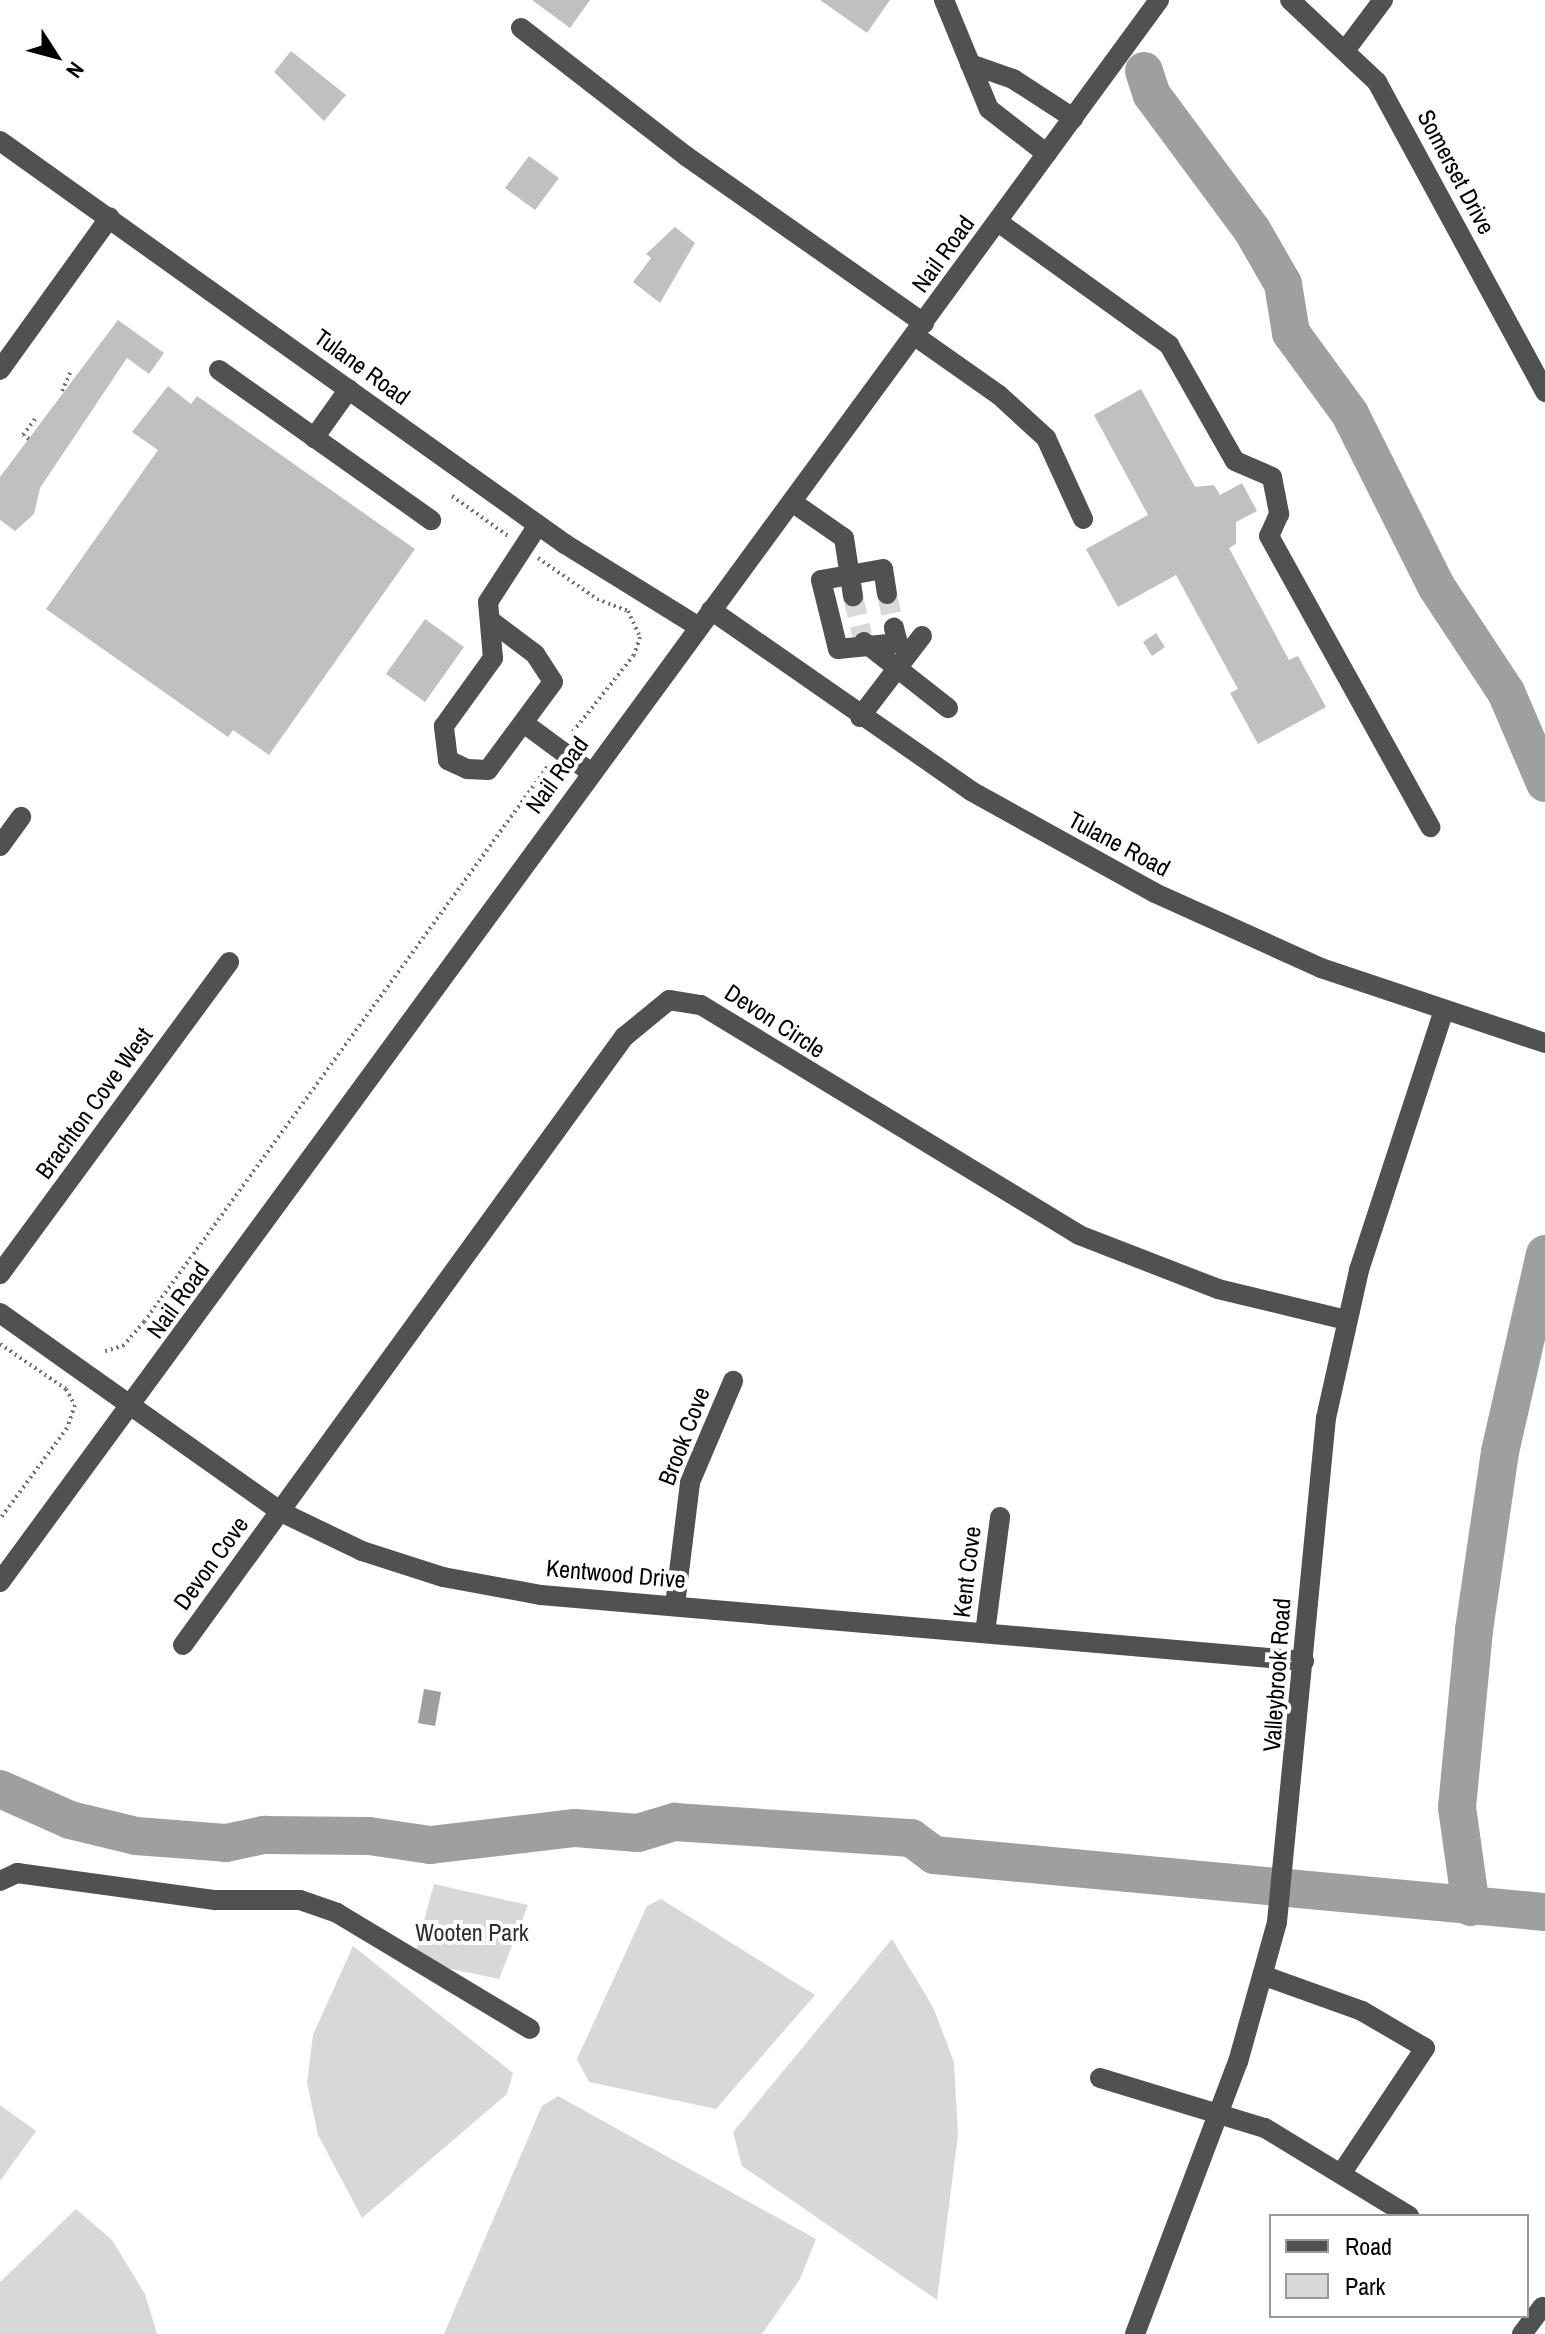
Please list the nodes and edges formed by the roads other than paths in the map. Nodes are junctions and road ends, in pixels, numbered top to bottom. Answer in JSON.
{"nodes":[{"id":1,"x":944,"y":0,"type":"edge"},
{"id":2,"x":1159,"y":0,"type":"edge"},
{"id":3,"x":1290,"y":0,"type":"edge"},
{"id":4,"x":1383,"y":0,"type":"edge"},
{"id":5,"x":521,"y":28,"type":"dead end"},
{"id":6,"x":1347,"y":48,"type":"junction"},
{"id":7,"x":970,"y":64,"type":"junction"},
{"id":8,"x":1073,"y":118,"type":"junction"},
{"id":9,"x":0,"y":141,"type":"edge"},
{"id":10,"x":1047,"y":154,"type":"junction"},
{"id":11,"x":110,"y":217,"type":"junction"},
{"id":12,"x":998,"y":222,"type":"junction"},
{"id":13,"x":920,"y":330,"type":"junction"},
{"id":14,"x":0,"y":370,"type":"edge"},
{"id":15,"x":219,"y":370,"type":"dead end"},
{"id":16,"x":349,"y":389,"type":"junction"},
{"id":17,"x":1545,"y":392,"type":"edge"},
{"id":18,"x":314,"y":438,"type":"junction"},
{"id":19,"x":792,"y":502,"type":"junction"},
{"id":20,"x":1083,"y":519,"type":"dead end"},
{"id":21,"x":431,"y":520,"type":"dead end"},
{"id":22,"x":538,"y":525,"type":"junction"},
{"id":23,"x":851,"y":586,"type":"junction"},
{"id":24,"x":887,"y":594,"type":"tunnel mouth"},
{"id":25,"x":705,"y":618,"type":"junction"},
{"id":26,"x":491,"y":621,"type":"junction"},
{"id":27,"x":894,"y":628,"type":"dead end"},
{"id":28,"x":922,"y":636,"type":"dead end"},
{"id":29,"x":864,"y":641,"type":"junction"},
{"id":30,"x":896,"y":670,"type":"junction"},
{"id":31,"x":948,"y":708,"type":"dead end"},
{"id":32,"x":860,"y":717,"type":"junction"},
{"id":33,"x":525,"y":724,"type":"junction"},
{"id":34,"x":590,"y":772,"type":"junction"},
{"id":35,"x":21,"y":817,"type":"dead end"},
{"id":36,"x":1430,"y":827,"type":"dead end"},
{"id":37,"x":0,"y":846,"type":"edge"},
{"id":38,"x":229,"y":962,"type":"dead end"},
{"id":39,"x":1443,"y":1013,"type":"junction"},
{"id":40,"x":1545,"y":1043,"type":"edge"},
{"id":41,"x":0,"y":1274,"type":"edge"},
{"id":42,"x":0,"y":1313,"type":"edge"},
{"id":43,"x":1346,"y":1320,"type":"junction"},
{"id":44,"x":733,"y":1381,"type":"dead end"},
{"id":45,"x":132,"y":1407,"type":"junction"},
{"id":46,"x":281,"y":1512,"type":"junction"},
{"id":47,"x":1000,"y":1517,"type":"dead end"},
{"id":48,"x":0,"y":1582,"type":"edge"},
{"id":49,"x":675,"y":1605,"type":"junction"},
{"id":50,"x":985,"y":1633,"type":"junction"},
{"id":51,"x":183,"y":1645,"type":"dead end"},
{"id":52,"x":1304,"y":1661,"type":"junction"},
{"id":53,"x":0,"y":1881,"type":"edge"},
{"id":54,"x":1265,"y":1976,"type":"junction"},
{"id":55,"x":530,"y":2029,"type":"dead end"},
{"id":56,"x":1100,"y":2078,"type":"dead end"},
{"id":57,"x":1220,"y":2108,"type":"junction"},
{"id":58,"x":1343,"y":2171,"type":"junction"},
{"id":59,"x":1406,"y":2214,"type":"edge"},
{"id":60,"x":1538,"y":2304,"type":"edge"},
{"id":61,"x":1135,"y":2334,"type":"edge"},
{"id":62,"x":1522,"y":2334,"type":"edge"}],
"edges":[{"from":1,"to":7,"type":"street"},
{"from":2,"to":8,"type":"street","name":"Nail Road"},
{"from":3,"to":6,"type":"street","name":"Somerset Drive"},
{"from":4,"to":6,"type":"street"},
{"from":5,"to":13,"type":"street"},
{"from":6,"to":17,"type":"street","name":"Somerset Drive"},
{"from":7,"to":8,"type":"street"},
{"from":7,"to":10,"type":"street"},
{"from":8,"to":10,"type":"street","name":"Nail Road"},
{"from":9,"to":11,"type":"street","name":"Tulane Road"},
{"from":10,"to":12,"type":"street","name":"Nail Road"},
{"from":11,"to":14,"type":"street"},
{"from":11,"to":16,"type":"street","name":"Tulane Road"},
{"from":12,"to":13,"type":"street","name":"Nail Road"},
{"from":12,"to":36,"type":"street"},
{"from":13,"to":19,"type":"street","name":"Nail Road"},
{"from":13,"to":20,"type":"street"},
{"from":15,"to":18,"type":"street"},
{"from":16,"to":18,"type":"street"},
{"from":16,"to":22,"type":"street","name":"Tulane Road"},
{"from":18,"to":21,"type":"street"},
{"from":19,"to":23,"type":"street"},
{"from":19,"to":25,"type":"street","name":"Nail Road"},
{"from":22,"to":25,"type":"street","name":"Tulane Road"},
{"from":22,"to":26,"type":"street"},
{"from":23,"to":24,"type":"street"},
{"from":23,"to":29,"type":"street"},
{"from":25,"to":32,"type":"street","name":"Tulane Road"},
{"from":25,"to":34,"type":"street","name":"Nail Road"},
{"from":26,"to":33,"type":"street"},
{"from":26,"to":33,"type":"street"},
{"from":27,"to":29,"type":"street"},
{"from":28,"to":30,"type":"street"},
{"from":29,"to":30,"type":"street"},
{"from":30,"to":31,"type":"street"},
{"from":30,"to":32,"type":"street"},
{"from":32,"to":39,"type":"street","name":"Tulane Road"},
{"from":33,"to":34,"type":"street"},
{"from":34,"to":45,"type":"street","name":"Nail Road"},
{"from":35,"to":37,"type":"street"},
{"from":38,"to":41,"type":"street","name":"Brachton Cove West"},
{"from":39,"to":40,"type":"street","name":"Tulane Road"},
{"from":39,"to":43,"type":"street","name":"Valleybrook Road"},
{"from":42,"to":45,"type":"street","name":"Kentwood Drive"},
{"from":43,"to":46,"type":"street","name":"Devon Circle"},
{"from":43,"to":52,"type":"street","name":"Valleybrook Road"},
{"from":44,"to":49,"type":"street","name":"Brook Cove"},
{"from":45,"to":46,"type":"street","name":"Kentwood Drive"},
{"from":45,"to":48,"type":"street","name":"Nail Road"},
{"from":46,"to":49,"type":"street","name":"Kentwood Drive"},
{"from":46,"to":51,"type":"street","name":"Devon Cove"},
{"from":47,"to":50,"type":"street","name":"Kent Cove"},
{"from":49,"to":50,"type":"street","name":"Kentwood Drive"},
{"from":50,"to":52,"type":"street","name":"Kentwood Drive"},
{"from":52,"to":54,"type":"street","name":"Valleybrook Road"},
{"from":53,"to":55,"type":"street"},
{"from":54,"to":57,"type":"street","name":"Valleybrook Road"},
{"from":54,"to":58,"type":"street"},
{"from":56,"to":57,"type":"street"},
{"from":57,"to":58,"type":"street"},
{"from":57,"to":61,"type":"street","name":"Valleybrook Road"},
{"from":58,"to":59,"type":"street"},
{"from":60,"to":62,"type":"street"}]}
